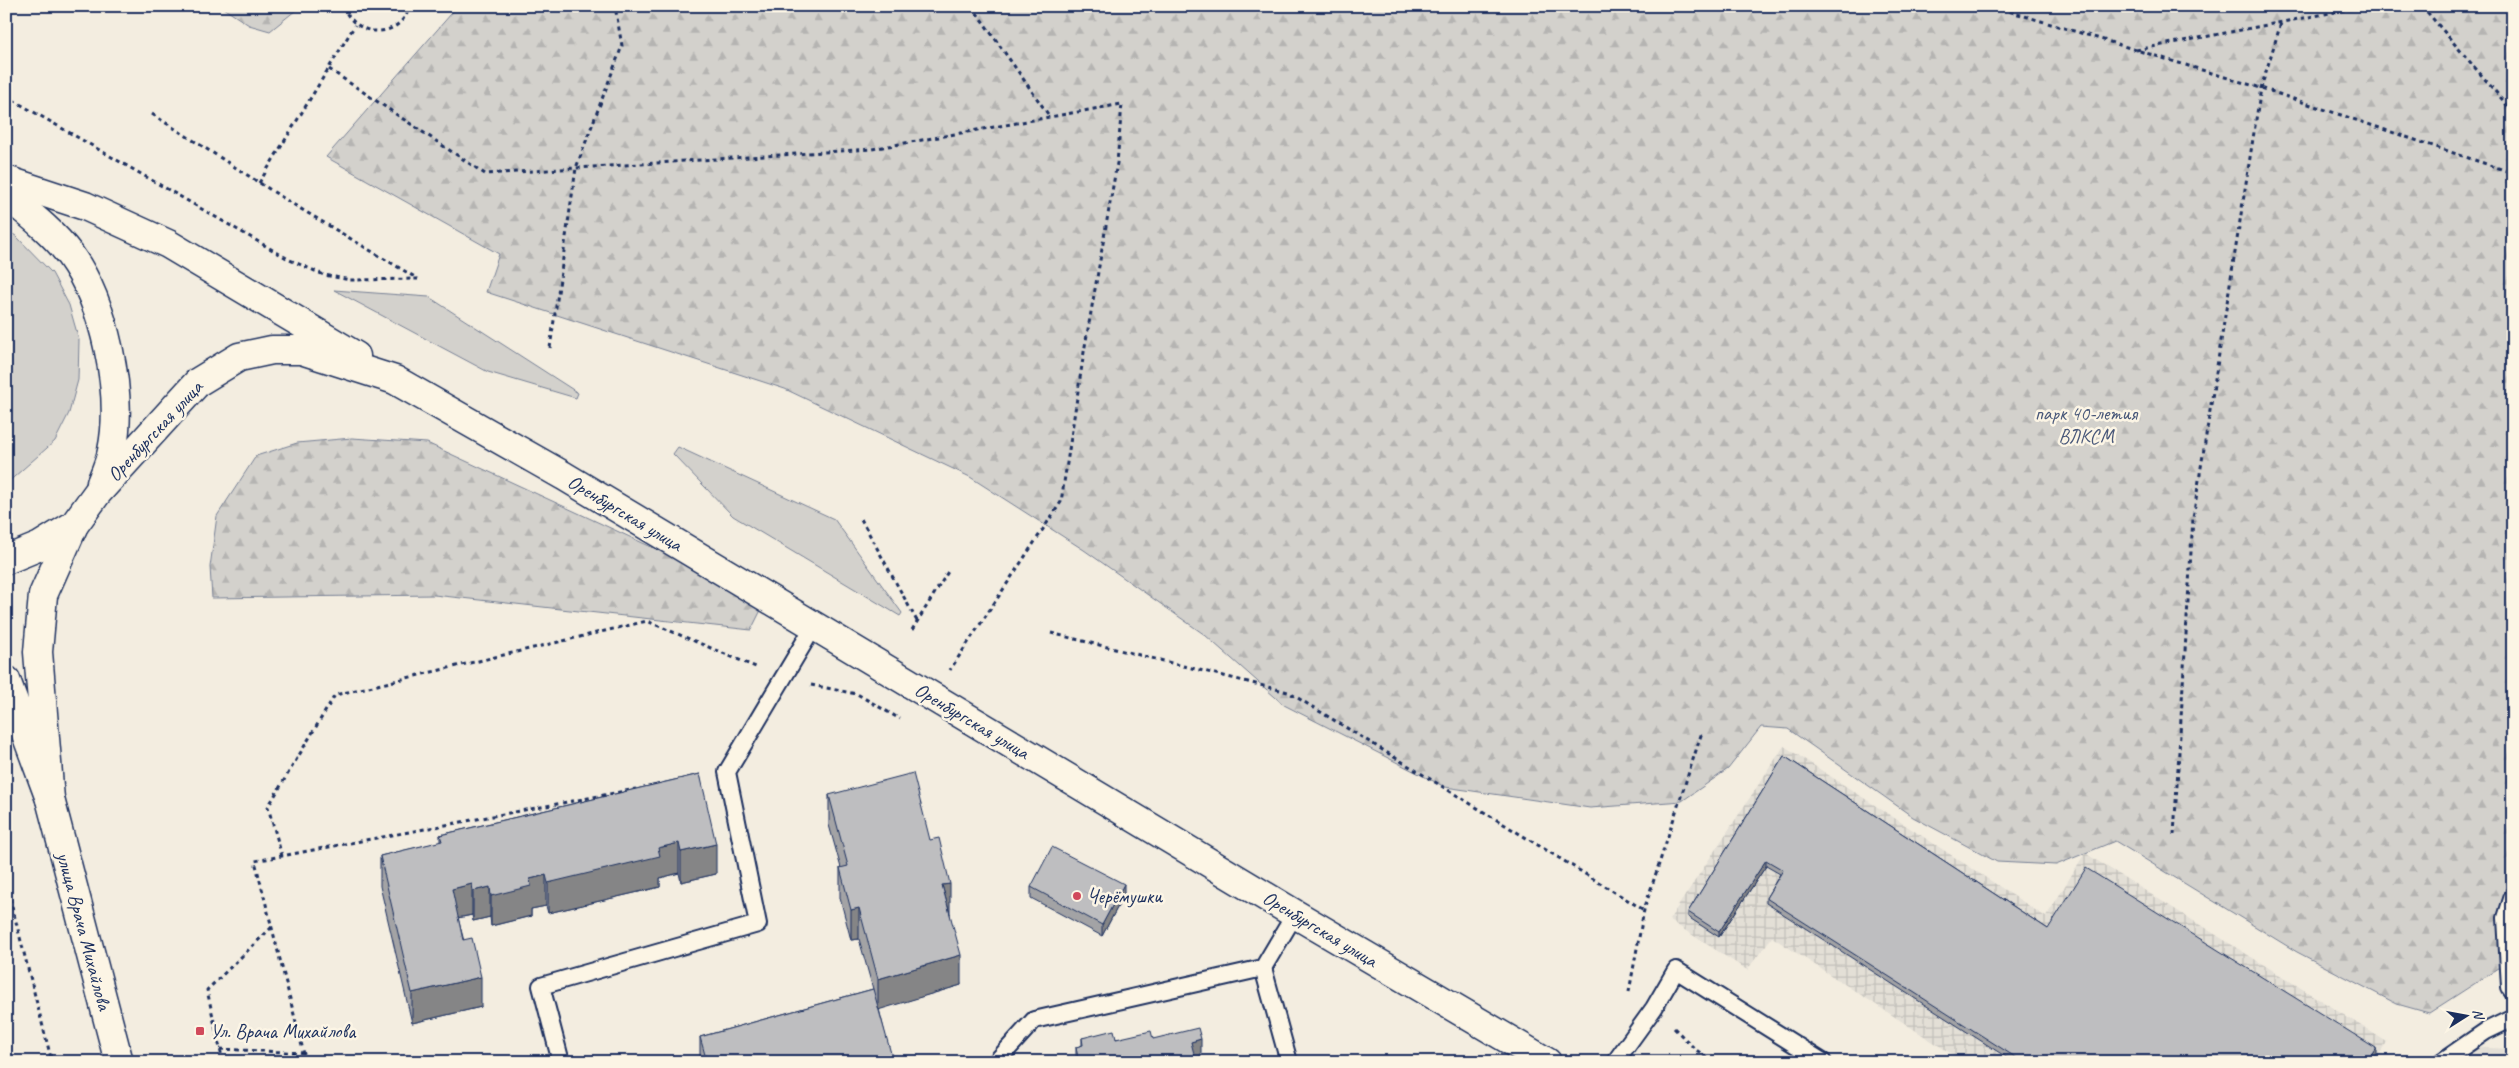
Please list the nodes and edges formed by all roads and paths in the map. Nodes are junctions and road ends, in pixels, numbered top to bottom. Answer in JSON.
{"nodes":[{"id":1,"x":343,"y":6,"type":"edge"},
{"id":2,"x":410,"y":6,"type":"edge"},
{"id":3,"x":615,"y":6,"type":"edge"},
{"id":4,"x":972,"y":6,"type":"edge"},
{"id":5,"x":1954,"y":6,"type":"edge"},
{"id":6,"x":2367,"y":6,"type":"edge"},
{"id":7,"x":2422,"y":6,"type":"edge"},
{"id":8,"x":2281,"y":23,"type":"junction"},
{"id":9,"x":355,"y":25,"type":"junction"},
{"id":10,"x":2135,"y":50,"type":"junction"},
{"id":11,"x":328,"y":69,"type":"junction"},
{"id":12,"x":2261,"y":88,"type":"junction"},
{"id":13,"x":6,"y":96,"type":"edge"},
{"id":14,"x":2513,"y":112,"type":"edge"},
{"id":15,"x":152,"y":114,"type":"dead end"},
{"id":16,"x":1050,"y":117,"type":"junction"},
{"id":17,"x":576,"y":168,"type":"junction"},
{"id":18,"x":2513,"y":173,"type":"edge"},
{"id":19,"x":6,"y":180,"type":"edge"},
{"id":20,"x":259,"y":183,"type":"junction"},
{"id":21,"x":6,"y":195,"type":"edge"},
{"id":22,"x":550,"y":348,"type":"dead end"},
{"id":23,"x":396,"y":380,"type":"junction"},
{"id":24,"x":98,"y":492,"type":"junction"},
{"id":25,"x":861,"y":519,"type":"dead end"},
{"id":26,"x":74,"y":525,"type":"junction"},
{"id":27,"x":6,"y":560,"type":"edge"},
{"id":28,"x":949,"y":570,"type":"dead end"},
{"id":29,"x":917,"y":621,"type":"junction"},
{"id":30,"x":814,"y":626,"type":"junction"},
{"id":31,"x":912,"y":630,"type":"dead end"},
{"id":32,"x":1051,"y":633,"type":"dead end"},
{"id":33,"x":783,"y":679,"type":"junction"},
{"id":34,"x":6,"y":680,"type":"edge"},
{"id":35,"x":932,"y":697,"type":"junction"},
{"id":36,"x":903,"y":721,"type":"dead end"},
{"id":37,"x":1702,"y":732,"type":"dead end"},
{"id":38,"x":640,"y":788,"type":"edge"},
{"id":39,"x":50,"y":799,"type":"junction"},
{"id":40,"x":2174,"y":835,"type":"dead end"},
{"id":41,"x":282,"y":856,"type":"junction"},
{"id":42,"x":6,"y":883,"type":"edge"},
{"id":43,"x":2513,"y":896,"type":"edge"},
{"id":44,"x":1644,"y":910,"type":"junction"},
{"id":45,"x":1295,"y":914,"type":"junction"},
{"id":46,"x":272,"y":927,"type":"junction"},
{"id":47,"x":1263,"y":968,"type":"junction"},
{"id":48,"x":2513,"y":991,"type":"edge"},
{"id":49,"x":1629,"y":992,"type":"dead end"},
{"id":50,"x":1654,"y":1008,"type":"junction"},
{"id":51,"x":2513,"y":1018,"type":"edge"},
{"id":52,"x":220,"y":1049,"type":"junction"},
{"id":53,"x":304,"y":1053,"type":"junction"},
{"id":54,"x":52,"y":1062,"type":"edge"},
{"id":55,"x":120,"y":1062,"type":"edge"},
{"id":56,"x":223,"y":1062,"type":"edge"},
{"id":57,"x":306,"y":1062,"type":"edge"},
{"id":58,"x":561,"y":1062,"type":"edge"},
{"id":59,"x":996,"y":1062,"type":"edge"},
{"id":60,"x":1289,"y":1062,"type":"edge"},
{"id":61,"x":1546,"y":1062,"type":"edge"},
{"id":62,"x":1615,"y":1062,"type":"edge"},
{"id":63,"x":1713,"y":1062,"type":"edge"},
{"id":64,"x":1823,"y":1062,"type":"edge"},
{"id":65,"x":2441,"y":1062,"type":"edge"}],
"edges":[{"from":1,"to":9,"type":"path"},
{"from":2,"to":9,"type":"path"},
{"from":3,"to":17,"type":"path"},
{"from":4,"to":16,"type":"path"},
{"from":5,"to":10,"type":"path"},
{"from":6,"to":8,"type":"path"},
{"from":7,"to":14,"type":"path"},
{"from":8,"to":10,"type":"path"},
{"from":8,"to":12,"type":"path"},
{"from":9,"to":11,"type":"path"},
{"from":10,"to":12,"type":"path"},
{"from":11,"to":17,"type":"path"},
{"from":11,"to":20,"type":"path"},
{"from":12,"to":18,"type":"path"},
{"from":12,"to":40,"type":"path"},
{"from":13,"to":20,"type":"path"},
{"from":15,"to":20,"type":"path"},
{"from":16,"to":17,"type":"path"},
{"from":16,"to":35,"type":"path"},
{"from":17,"to":22,"type":"path"},
{"from":19,"to":23,"type":"street"},
{"from":21,"to":24,"type":"street"},
{"from":23,"to":24,"type":"street","name":"Оренбургская улица"},
{"from":23,"to":30,"type":"street","name":"Оренбургская улица"},
{"from":24,"to":26,"type":"street","name":"Оренбургская улица"},
{"from":25,"to":29,"type":"path"},
{"from":26,"to":27,"type":"street"},
{"from":26,"to":39,"type":"street","name":"Оренбургская улица"},
{"from":28,"to":29,"type":"path"},
{"from":29,"to":31,"type":"path"},
{"from":30,"to":33,"type":"lane"},
{"from":30,"to":35,"type":"street","name":"Оренбургская улица"},
{"from":32,"to":44,"type":"path"},
{"from":33,"to":36,"type":"path"},
{"from":33,"to":41,"type":"path"},
{"from":33,"to":58,"type":"lane"},
{"from":34,"to":39,"type":"street"},
{"from":35,"to":45,"type":"street","name":"Оренбургская улица"},
{"from":37,"to":44,"type":"path"},
{"from":38,"to":41,"type":"path"},
{"from":39,"to":55,"type":"street","name":"улица Врача Михайлова"},
{"from":41,"to":46,"type":"path"},
{"from":42,"to":54,"type":"path"},
{"from":43,"to":48,"type":"lane"},
{"from":44,"to":49,"type":"path"},
{"from":45,"to":47,"type":"lane"},
{"from":45,"to":61,"type":"street","name":"Оренбургская улица"},
{"from":46,"to":52,"type":"path"},
{"from":46,"to":53,"type":"path"},
{"from":47,"to":59,"type":"lane"},
{"from":47,"to":60,"type":"lane"},
{"from":50,"to":62,"type":"lane"},
{"from":50,"to":63,"type":"path"},
{"from":50,"to":64,"type":"lane"},
{"from":51,"to":65,"type":"lane"},
{"from":52,"to":53,"type":"path"},
{"from":52,"to":56,"type":"path"},
{"from":53,"to":57,"type":"path"}]}
